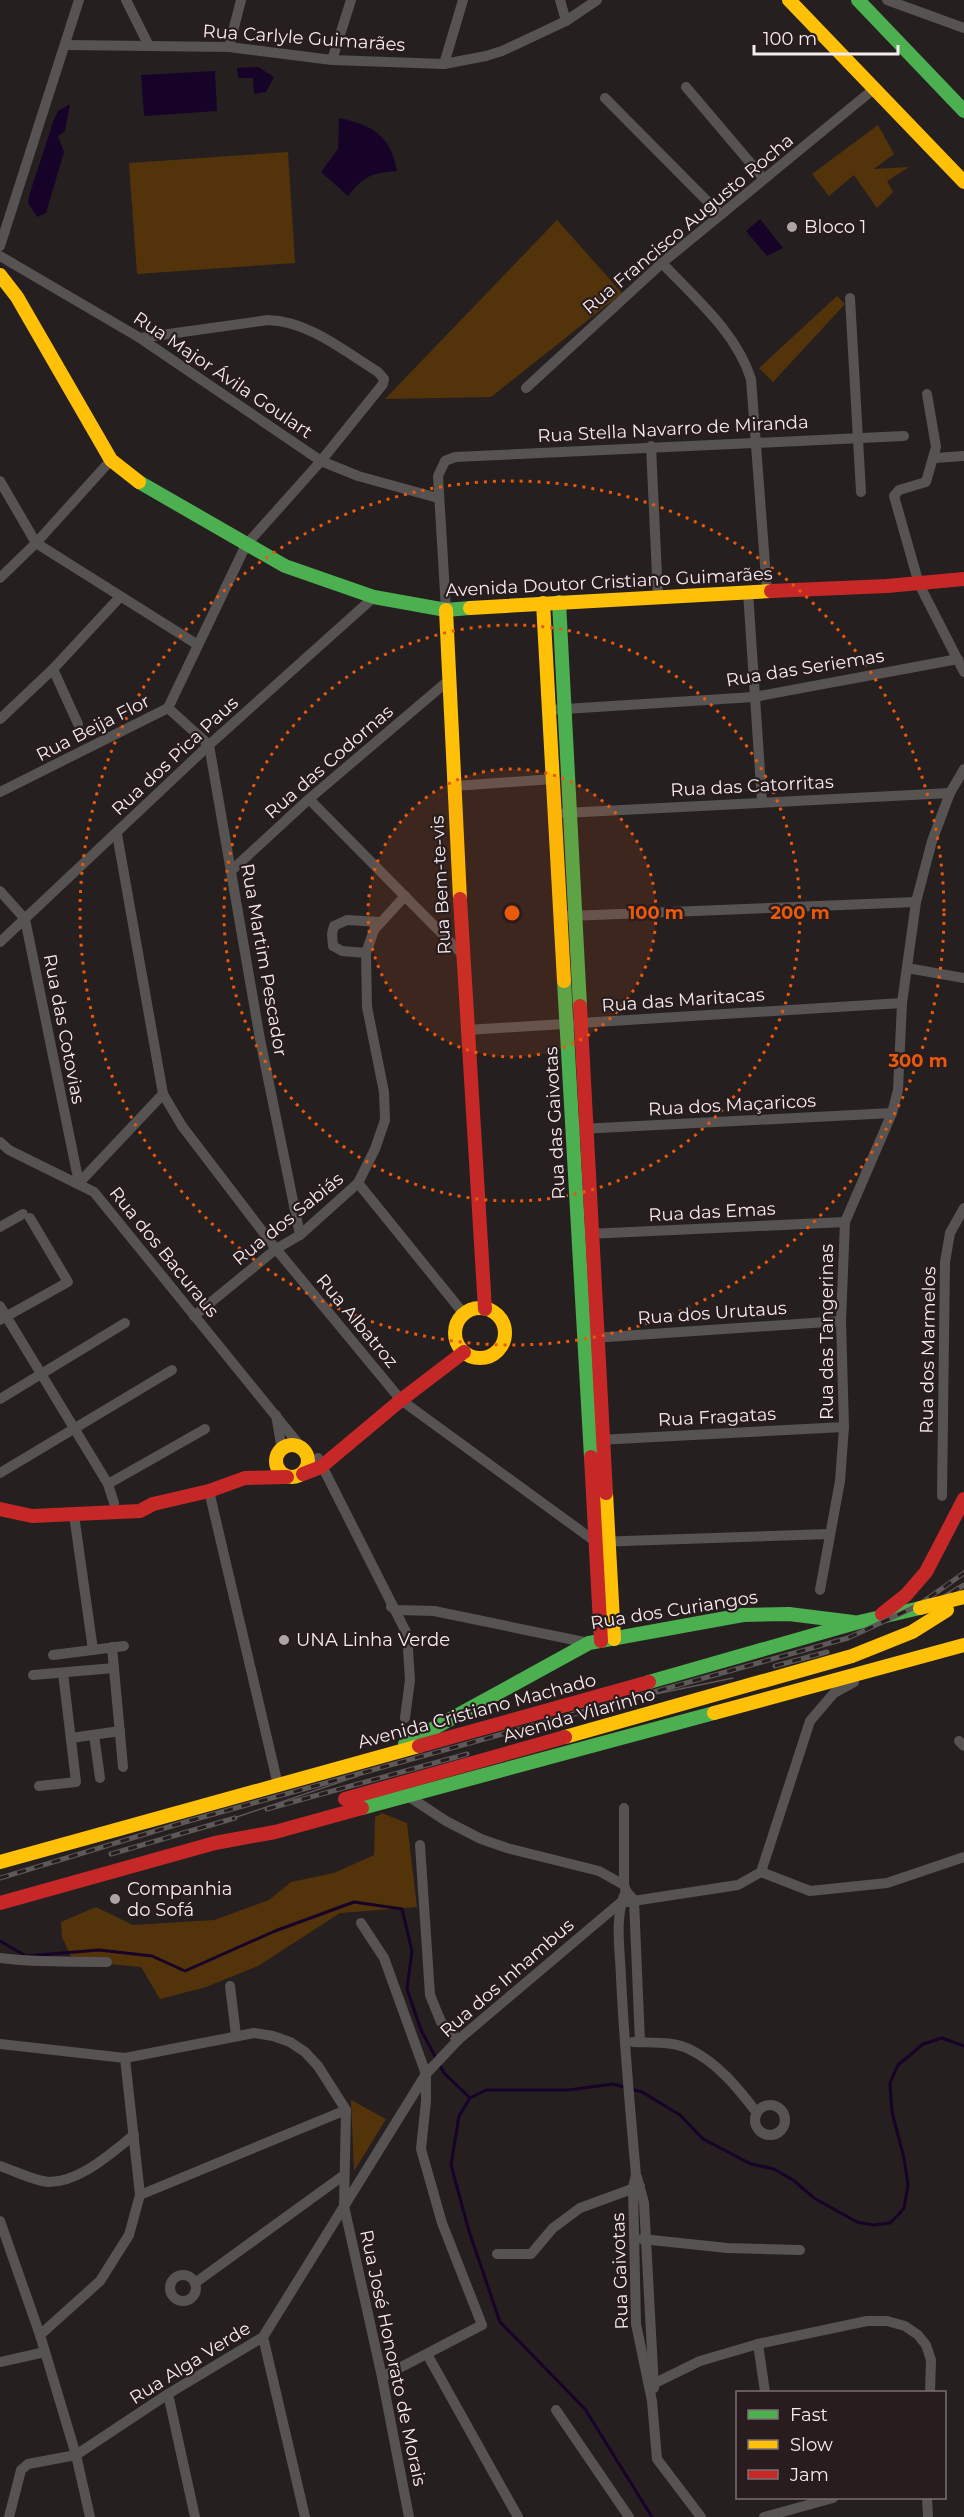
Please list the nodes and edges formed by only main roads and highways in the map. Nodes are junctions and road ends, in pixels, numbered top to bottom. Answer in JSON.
{"nodes":[{"id":1,"x":789,"y":0,"type":"edge"},
{"id":2,"x":858,"y":0,"type":"edge"},
{"id":3,"x":964,"y":111,"type":"edge"},
{"id":4,"x":964,"y":182,"type":"edge"},
{"id":5,"x":0,"y":275,"type":"edge"},
{"id":6,"x":964,"y":579,"type":"edge"},
{"id":7,"x":559,"y":602,"type":"junction"},
{"id":8,"x":543,"y":603,"type":"junction"},
{"id":9,"x":446,"y":610,"type":"junction"},
{"id":10,"x":563,"y":813,"type":"junction"},
{"id":11,"x":485,"y":1309,"type":"junction"},
{"id":12,"x":465,"y":1352,"type":"junction"},
{"id":13,"x":278,"y":1453,"type":"junction"},
{"id":14,"x":315,"y":1457,"type":"junction"},
{"id":15,"x":287,"y":1477,"type":"junction"},
{"id":16,"x":244,"y":1478,"type":"junction"},
{"id":17,"x":964,"y":1499,"type":"edge"},
{"id":18,"x":153,"y":1504,"type":"junction"},
{"id":19,"x":6,"y":1510,"type":"edge"},
{"id":20,"x":964,"y":1597,"type":"edge"},
{"id":21,"x":947,"y":1610,"type":"dead end"},
{"id":22,"x":877,"y":1618,"type":"junction"},
{"id":23,"x":859,"y":1622,"type":"junction"},
{"id":24,"x":601,"y":1641,"type":"junction"},
{"id":25,"x":964,"y":1645,"type":"edge"},
{"id":26,"x":386,"y":1754,"type":"junction"},
{"id":27,"x":215,"y":1843,"type":"junction"},
{"id":28,"x":0,"y":1862,"type":"edge"},
{"id":29,"x":0,"y":1903,"type":"edge"}],
"edges":[{"from":1,"to":4,"type":"main road"},
{"from":2,"to":3,"type":"main road"},
{"from":5,"to":9,"type":"main road","name":"Avenida Doutor Cristiano Guimarães"},
{"from":6,"to":7,"type":"main road","name":"Avenida Doutor Cristiano Guimarães"},
{"from":7,"to":8,"type":"main road","name":"Avenida Doutor Cristiano Guimarães"},
{"from":7,"to":10,"type":"main road","name":"Rua das Gaivotas"},
{"from":8,"to":9,"type":"main road","name":"Avenida Doutor Cristiano Guimarães"},
{"from":8,"to":10,"type":"main road","name":"Rua das Gaivotas"},
{"from":9,"to":11,"type":"main road","name":"Rua Bem-te-vis"},
{"from":10,"to":24,"type":"main road","name":"Rua das Gaivotas"},
{"from":11,"to":12,"type":"main road"},
{"from":11,"to":12,"type":"main road"},
{"from":12,"to":14,"type":"main road"},
{"from":13,"to":14,"type":"main road"},
{"from":13,"to":15,"type":"main road"},
{"from":13,"to":16,"type":"main road"},
{"from":14,"to":15,"type":"main road"},
{"from":15,"to":16,"type":"main road"},
{"from":16,"to":18,"type":"main road"},
{"from":17,"to":22,"type":"main road"},
{"from":18,"to":19,"type":"main road"},
{"from":18,"to":19,"type":"main road"},
{"from":20,"to":22,"type":"main road","name":"Avenida Cristiano Machado","bridge":true},
{"from":21,"to":27,"type":"main road","name":"Avenida Vilarinho"},
{"from":22,"to":23,"type":"main road","name":"Avenida Cristiano Machado"},
{"from":23,"to":24,"type":"main road","name":"Rua dos Curiangos"},
{"from":23,"to":26,"type":"main road","name":"Avenida Cristiano Machado"},
{"from":24,"to":26,"type":"main road"},
{"from":25,"to":27,"type":"main road"},
{"from":26,"to":28,"type":"main road","name":"Avenida Cristiano Machado"},
{"from":27,"to":29,"type":"main road"}]}
